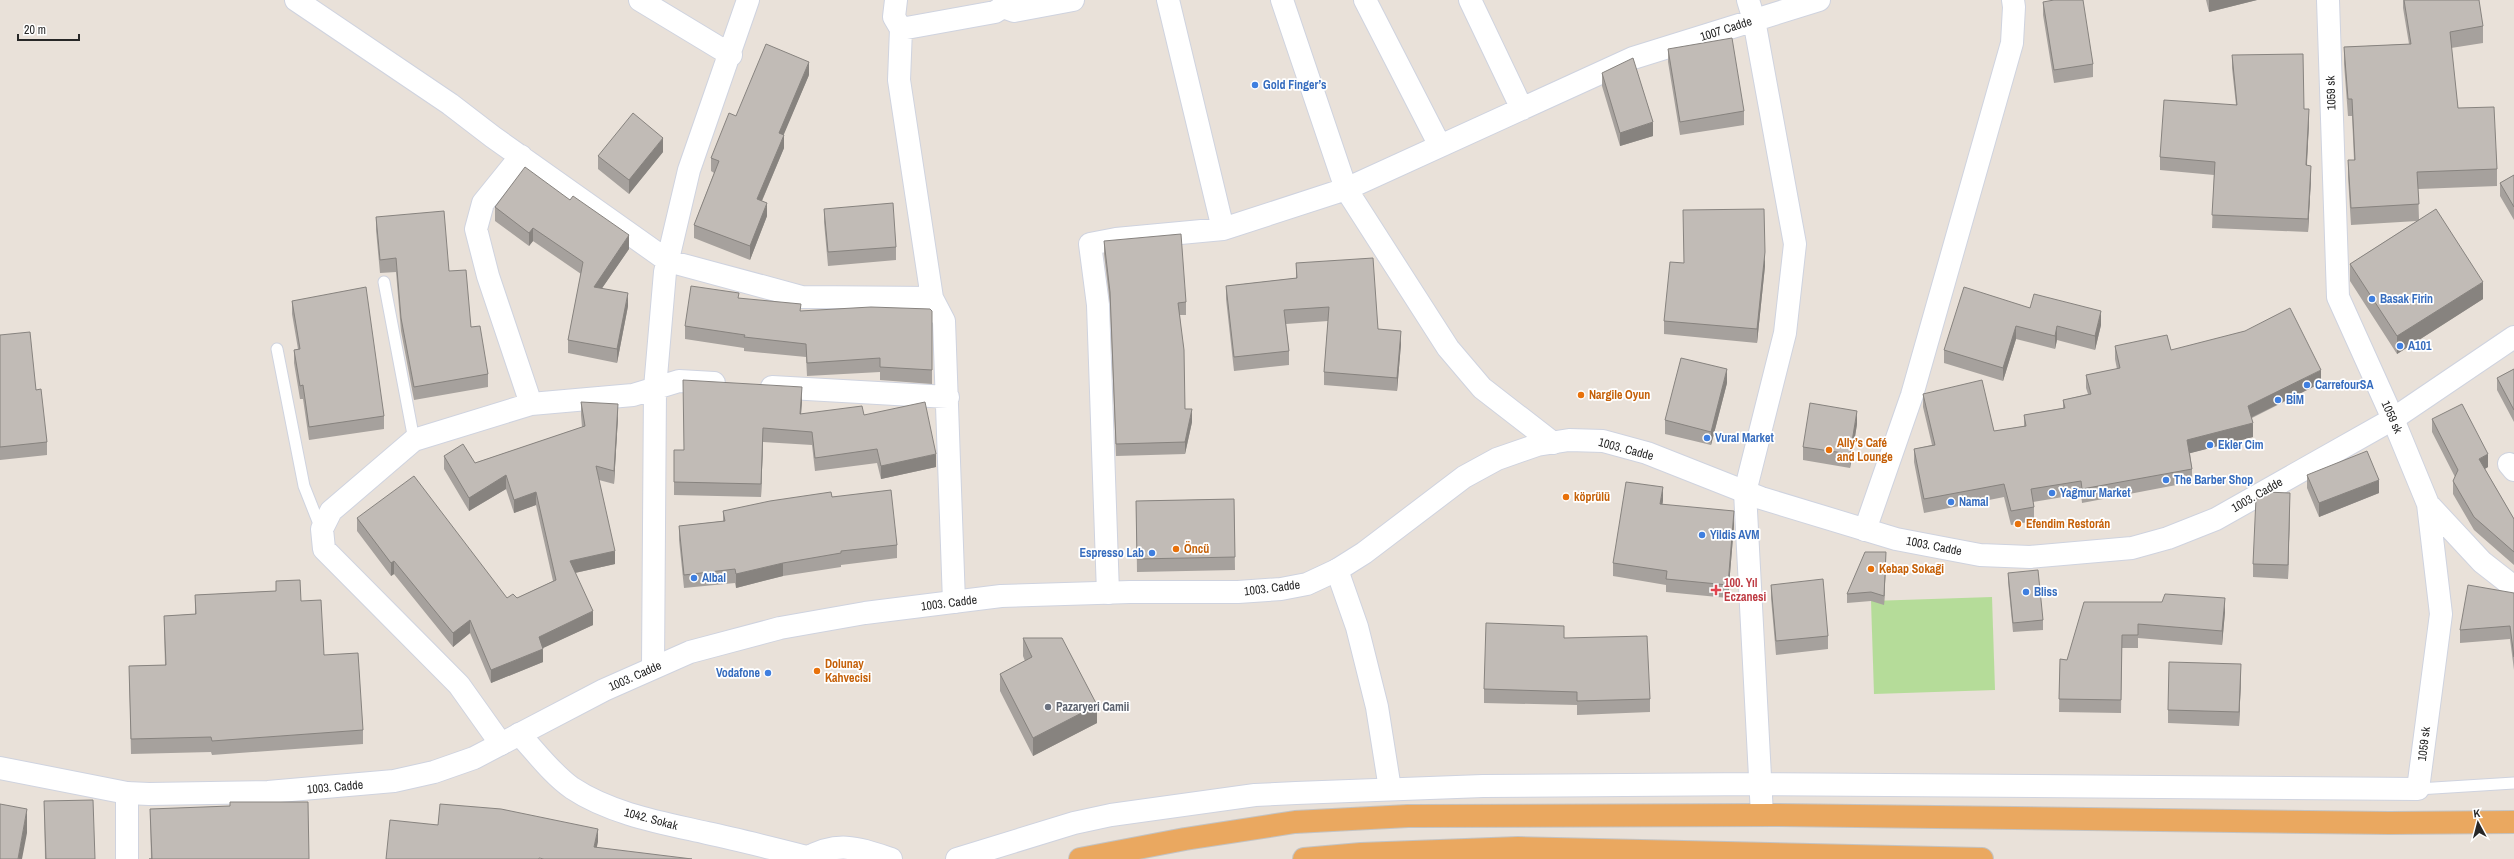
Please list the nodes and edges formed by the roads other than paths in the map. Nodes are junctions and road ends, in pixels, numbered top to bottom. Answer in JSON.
{"nodes":[{"id":1,"x":296,"y":0,"type":"edge"},
{"id":2,"x":640,"y":0,"type":"edge"},
{"id":3,"x":748,"y":0,"type":"edge"},
{"id":4,"x":896,"y":0,"type":"edge"},
{"id":5,"x":1073,"y":0,"type":"edge"},
{"id":6,"x":1168,"y":0,"type":"edge"},
{"id":7,"x":1282,"y":0,"type":"edge"},
{"id":8,"x":1365,"y":0,"type":"edge"},
{"id":9,"x":1470,"y":0,"type":"edge"},
{"id":10,"x":1819,"y":0,"type":"edge"},
{"id":11,"x":2013,"y":0,"type":"edge"},
{"id":12,"x":2328,"y":0,"type":"edge"},
{"id":13,"x":1003,"y":3,"type":"edge"},
{"id":14,"x":1751,"y":10,"type":"edge"},
{"id":15,"x":901,"y":29,"type":"junction"},
{"id":16,"x":731,"y":55,"type":"junction"},
{"id":17,"x":1522,"y":109,"type":"junction"},
{"id":18,"x":1440,"y":146,"type":"junction"},
{"id":19,"x":521,"y":156,"type":"junction"},
{"id":20,"x":1346,"y":189,"type":"junction"},
{"id":21,"x":1223,"y":229,"type":"junction"},
{"id":22,"x":668,"y":261,"type":"junction"},
{"id":23,"x":384,"y":282,"type":"dead end"},
{"id":24,"x":932,"y":298,"type":"junction"},
{"id":25,"x":2514,"y":337,"type":"edge"},
{"id":26,"x":277,"y":349,"type":"dead end"},
{"id":27,"x":655,"y":388,"type":"junction"},
{"id":28,"x":948,"y":397,"type":"junction"},
{"id":29,"x":532,"y":404,"type":"junction"},
{"id":30,"x":2393,"y":419,"type":"junction"},
{"id":31,"x":414,"y":440,"type":"junction"},
{"id":32,"x":1553,"y":443,"type":"junction"},
{"id":33,"x":1745,"y":492,"type":"junction"},
{"id":34,"x":2428,"y":504,"type":"junction"},
{"id":35,"x":322,"y":529,"type":"junction"},
{"id":36,"x":1864,"y":530,"type":"junction"},
{"id":37,"x":1337,"y":570,"type":"junction"},
{"id":38,"x":2514,"y":586,"type":"edge"},
{"id":39,"x":1108,"y":593,"type":"junction"},
{"id":40,"x":954,"y":602,"type":"junction"},
{"id":41,"x":654,"y":667,"type":"junction"},
{"id":42,"x":510,"y":739,"type":"junction"},
{"id":43,"x":0,"y":768,"type":"edge"},
{"id":44,"x":2514,"y":783,"type":"edge"},
{"id":45,"x":1759,"y":784,"type":"junction"},
{"id":46,"x":1390,"y":789,"type":"junction"},
{"id":47,"x":2418,"y":789,"type":"junction"},
{"id":48,"x":127,"y":793,"type":"junction"},
{"id":49,"x":1762,"y":815,"type":"junction"},
{"id":50,"x":2514,"y":822,"type":"edge"},
{"id":51,"x":1756,"y":856,"type":"edge"},
{"id":52,"x":806,"y":858,"type":"edge"},
{"id":53,"x":127,"y":859,"type":"edge"},
{"id":54,"x":891,"y":859,"type":"edge"},
{"id":55,"x":957,"y":859,"type":"edge"},
{"id":56,"x":1080,"y":859,"type":"edge"},
{"id":57,"x":1304,"y":859,"type":"edge"},
{"id":58,"x":1982,"y":859,"type":"edge"}],
"edges":[{"from":1,"to":19,"type":"street"},
{"from":2,"to":16,"type":"street"},
{"from":3,"to":16,"type":"street"},
{"from":4,"to":15,"type":"street"},
{"from":5,"to":13,"type":"street"},
{"from":6,"to":21,"type":"street"},
{"from":7,"to":20,"type":"street"},
{"from":8,"to":18,"type":"street"},
{"from":9,"to":17,"type":"street"},
{"from":10,"to":14,"type":"street","name":"1007 Cadde"},
{"from":11,"to":36,"type":"street"},
{"from":12,"to":30,"type":"street","name":"1059 sk"},
{"from":13,"to":15,"type":"street"},
{"from":14,"to":17,"type":"street","name":"1007 Cadde"},
{"from":14,"to":33,"type":"street"},
{"from":15,"to":24,"type":"street"},
{"from":16,"to":22,"type":"street"},
{"from":17,"to":18,"type":"street","name":"1007 Cadde"},
{"from":18,"to":20,"type":"street","name":"1007 Cadde"},
{"from":19,"to":22,"type":"street"},
{"from":19,"to":29,"type":"street"},
{"from":20,"to":21,"type":"street","name":"1007 Cadde"},
{"from":20,"to":32,"type":"street"},
{"from":21,"to":39,"type":"street","name":"1007 Cadde"},
{"from":22,"to":24,"type":"street"},
{"from":22,"to":27,"type":"street"},
{"from":23,"to":31,"type":"lane"},
{"from":24,"to":28,"type":"street"},
{"from":25,"to":30,"type":"street","name":"1003. Cadde"},
{"from":26,"to":35,"type":"lane"},
{"from":27,"to":28,"type":"street"},
{"from":27,"to":29,"type":"street"},
{"from":27,"to":41,"type":"street"},
{"from":28,"to":40,"type":"street"},
{"from":29,"to":31,"type":"street"},
{"from":30,"to":34,"type":"street","name":"1059 sk"},
{"from":30,"to":36,"type":"street","name":"1003. Cadde"},
{"from":31,"to":35,"type":"street"},
{"from":32,"to":33,"type":"street","name":"1003. Cadde"},
{"from":32,"to":37,"type":"street","name":"1003. Cadde"},
{"from":33,"to":36,"type":"street","name":"1003. Cadde"},
{"from":33,"to":45,"type":"street"},
{"from":34,"to":38,"type":"street"},
{"from":34,"to":47,"type":"street","name":"1059 sk"},
{"from":35,"to":42,"type":"street","name":"1042. Sokak"},
{"from":37,"to":39,"type":"street","name":"1003. Cadde"},
{"from":37,"to":46,"type":"street"},
{"from":39,"to":40,"type":"street","name":"1003. Cadde"},
{"from":40,"to":41,"type":"street","name":"1003. Cadde"},
{"from":41,"to":42,"type":"street","name":"1003. Cadde"},
{"from":42,"to":48,"type":"street","name":"1003. Cadde"},
{"from":42,"to":52,"type":"street","name":"1042. Sokak"},
{"from":43,"to":48,"type":"street","name":"1003. Cadde"},
{"from":44,"to":47,"type":"lane"},
{"from":45,"to":46,"type":"street"},
{"from":45,"to":47,"type":"street"},
{"from":45,"to":49,"type":"street"},
{"from":46,"to":55,"type":"street"},
{"from":48,"to":53,"type":"street"},
{"from":49,"to":50,"type":"highway"},
{"from":49,"to":56,"type":"highway"},
{"from":51,"to":57,"type":"highway"},
{"from":51,"to":58,"type":"highway"},
{"from":52,"to":54,"type":"street"}]}
